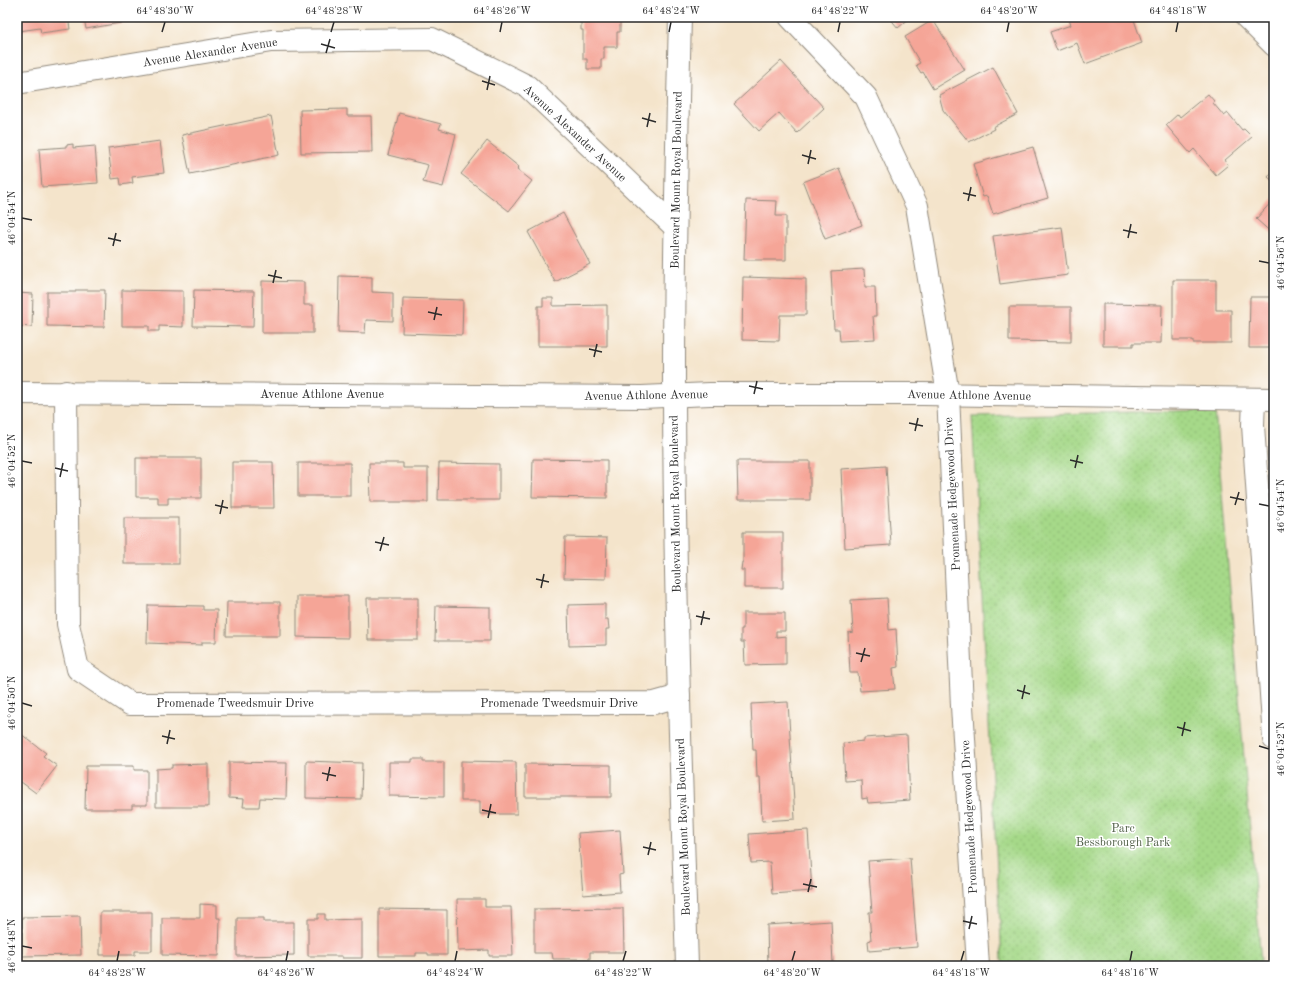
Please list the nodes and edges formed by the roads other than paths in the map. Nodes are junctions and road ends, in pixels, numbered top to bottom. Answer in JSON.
{"nodes":[{"id":1,"x":680,"y":17,"type":"edge"},
{"id":2,"x":790,"y":17,"type":"edge"},
{"id":3,"x":1246,"y":17,"type":"edge"},
{"id":4,"x":1274,"y":45,"type":"edge"},
{"id":5,"x":17,"y":83,"type":"edge"},
{"id":6,"x":674,"y":226,"type":"junction"},
{"id":7,"x":66,"y":392,"type":"junction"},
{"id":8,"x":17,"y":393,"type":"edge"},
{"id":9,"x":948,"y":394,"type":"junction"},
{"id":10,"x":674,"y":396,"type":"junction"},
{"id":11,"x":1264,"y":399,"type":"edge"},
{"id":12,"x":679,"y":696,"type":"junction"},
{"id":13,"x":1274,"y":740,"type":"edge"},
{"id":14,"x":687,"y":966,"type":"edge"},
{"id":15,"x":978,"y":966,"type":"edge"}],
"edges":[{"from":1,"to":6,"type":"street","name":"Boulevard Mount Royal Boulevard"},
{"from":2,"to":9,"type":"street","name":"Promenade Hedgewood Drive"},
{"from":3,"to":4,"type":"street"},
{"from":5,"to":6,"type":"street","name":"Avenue Alexander Avenue"},
{"from":6,"to":10,"type":"street","name":"Boulevard Mount Royal Boulevard"},
{"from":7,"to":8,"type":"street","name":"Avenue Athlone Avenue"},
{"from":7,"to":10,"type":"street","name":"Avenue Athlone Avenue"},
{"from":7,"to":12,"type":"street","name":"Promenade Tweedsmuir Drive"},
{"from":9,"to":10,"type":"street","name":"Avenue Athlone Avenue"},
{"from":9,"to":11,"type":"street","name":"Avenue Athlone Avenue"},
{"from":9,"to":15,"type":"street","name":"Promenade Hedgewood Drive"},
{"from":10,"to":12,"type":"street","name":"Boulevard Mount Royal Boulevard"},
{"from":11,"to":13,"type":"street"},
{"from":12,"to":14,"type":"street","name":"Boulevard Mount Royal Boulevard"}]}
